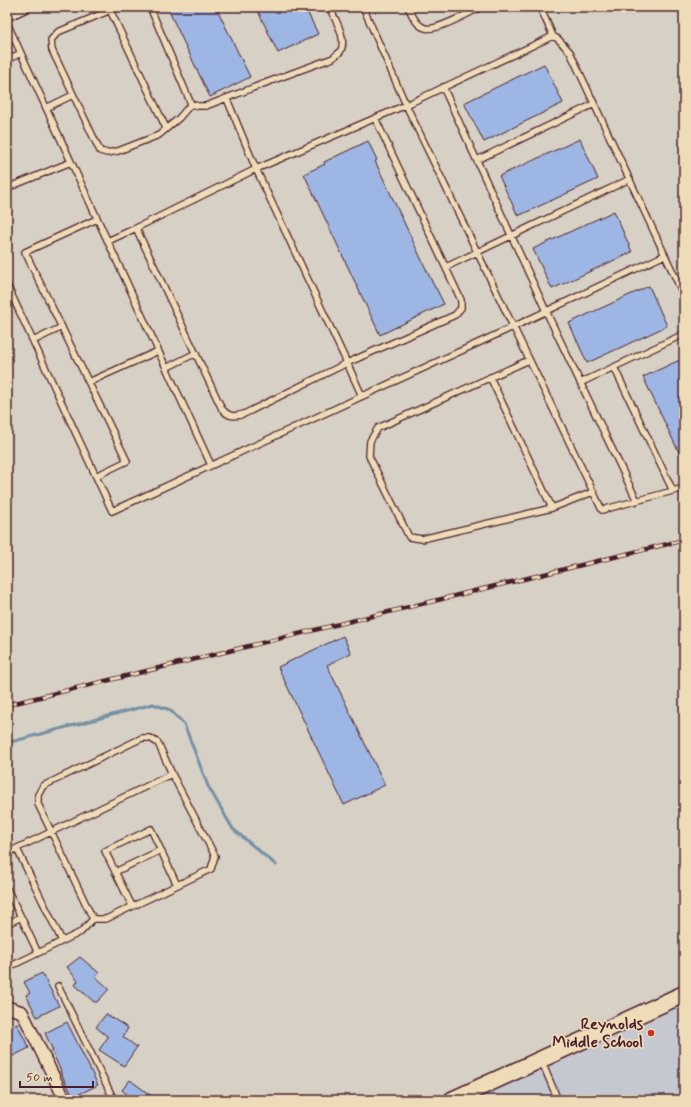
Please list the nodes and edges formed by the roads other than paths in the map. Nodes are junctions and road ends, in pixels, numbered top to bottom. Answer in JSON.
{"nodes":[{"id":1,"x":24,"y":7,"type":"edge"},
{"id":2,"x":118,"y":7,"type":"edge"},
{"id":3,"x":150,"y":7,"type":"edge"},
{"id":4,"x":329,"y":7,"type":"edge"},
{"id":5,"x":363,"y":7,"type":"edge"},
{"id":6,"x":408,"y":7,"type":"edge"},
{"id":7,"x":481,"y":7,"type":"edge"},
{"id":8,"x":540,"y":7,"type":"edge"},
{"id":9,"x":110,"y":10,"type":"junction"},
{"id":10,"x":7,"y":15,"type":"edge"},
{"id":11,"x":7,"y":23,"type":"edge"},
{"id":12,"x":553,"y":36,"type":"junction"},
{"id":13,"x":21,"y":53,"type":"junction"},
{"id":14,"x":7,"y":60,"type":"edge"},
{"id":15,"x":444,"y":87,"type":"junction"},
{"id":16,"x":73,"y":95,"type":"junction"},
{"id":17,"x":227,"y":99,"type":"junction"},
{"id":18,"x":191,"y":104,"type":"junction"},
{"id":19,"x":594,"y":104,"type":"junction"},
{"id":20,"x":406,"y":105,"type":"junction"},
{"id":21,"x":46,"y":108,"type":"junction"},
{"id":22,"x":375,"y":118,"type":"junction"},
{"id":23,"x":166,"y":128,"type":"junction"},
{"id":24,"x":478,"y":160,"type":"junction"},
{"id":25,"x":71,"y":162,"type":"junction"},
{"id":26,"x":256,"y":169,"type":"junction"},
{"id":27,"x":630,"y":179,"type":"junction"},
{"id":28,"x":7,"y":188,"type":"edge"},
{"id":29,"x":97,"y":219,"type":"junction"},
{"id":30,"x":136,"y":228,"type":"junction"},
{"id":31,"x":512,"y":235,"type":"junction"},
{"id":32,"x":108,"y":242,"type":"junction"},
{"id":33,"x":477,"y":252,"type":"junction"},
{"id":34,"x":665,"y":255,"type":"junction"},
{"id":35,"x":446,"y":267,"type":"junction"},
{"id":36,"x":7,"y":285,"type":"edge"},
{"id":37,"x":684,"y":296,"type":"edge"},
{"id":38,"x":546,"y":311,"type":"junction"},
{"id":39,"x":62,"y":327,"type":"junction"},
{"id":40,"x":513,"y":327,"type":"junction"},
{"id":41,"x":684,"y":334,"type":"edge"},
{"id":42,"x":33,"y":341,"type":"junction"},
{"id":43,"x":158,"y":350,"type":"junction"},
{"id":44,"x":196,"y":353,"type":"junction"},
{"id":45,"x":529,"y":360,"type":"junction"},
{"id":46,"x":347,"y":363,"type":"junction"},
{"id":47,"x":614,"y":367,"type":"junction"},
{"id":48,"x":166,"y":368,"type":"junction"},
{"id":49,"x":490,"y":377,"type":"junction"},
{"id":50,"x":89,"y":382,"type":"junction"},
{"id":51,"x":580,"y":383,"type":"junction"},
{"id":52,"x":362,"y":396,"type":"junction"},
{"id":53,"x":211,"y":466,"type":"junction"},
{"id":54,"x":96,"y":476,"type":"junction"},
{"id":55,"x":684,"y":488,"type":"edge"},
{"id":56,"x":673,"y":491,"type":"junction"},
{"id":57,"x":593,"y":492,"type":"junction"},
{"id":58,"x":637,"y":501,"type":"junction"},
{"id":59,"x":552,"y":508,"type":"junction"},
{"id":60,"x":172,"y":774,"type":"junction"},
{"id":61,"x":50,"y":833,"type":"junction"},
{"id":62,"x":17,"y":849,"type":"junction"},
{"id":63,"x":161,"y":850,"type":"junction"},
{"id":64,"x":7,"y":853,"type":"edge"},
{"id":65,"x":115,"y":872,"type":"junction"},
{"id":66,"x":178,"y":885,"type":"junction"},
{"id":67,"x":7,"y":889,"type":"edge"},
{"id":68,"x":132,"y":906,"type":"junction"},
{"id":69,"x":21,"y":917,"type":"junction"},
{"id":70,"x":93,"y":919,"type":"junction"},
{"id":71,"x":7,"y":924,"type":"edge"},
{"id":72,"x":62,"y":941,"type":"junction"},
{"id":73,"x":38,"y":952,"type":"junction"},
{"id":74,"x":7,"y":968,"type":"edge"},
{"id":75,"x":58,"y":986,"type":"dead end"},
{"id":76,"x":684,"y":994,"type":"edge"},
{"id":77,"x":7,"y":1007,"type":"edge"},
{"id":78,"x":540,"y":1060,"type":"junction"},
{"id":79,"x":65,"y":1100,"type":"edge"},
{"id":80,"x":114,"y":1100,"type":"edge"},
{"id":81,"x":452,"y":1100,"type":"edge"},
{"id":82,"x":558,"y":1100,"type":"edge"}],
"edges":[{"from":1,"to":10,"type":"street"},
{"from":2,"to":9,"type":"lane"},
{"from":3,"to":18,"type":"lane"},
{"from":4,"to":17,"type":"lane"},
{"from":5,"to":20,"type":"lane"},
{"from":6,"to":7,"type":"lane"},
{"from":8,"to":12,"type":"lane"},
{"from":9,"to":16,"type":"lane"},
{"from":9,"to":23,"type":"lane"},
{"from":11,"to":13,"type":"lane"},
{"from":12,"to":15,"type":"lane"},
{"from":12,"to":19,"type":"lane"},
{"from":13,"to":14,"type":"lane"},
{"from":13,"to":21,"type":"lane"},
{"from":15,"to":20,"type":"lane"},
{"from":15,"to":24,"type":"lane"},
{"from":16,"to":21,"type":"lane"},
{"from":16,"to":23,"type":"lane"},
{"from":17,"to":18,"type":"lane"},
{"from":17,"to":26,"type":"lane"},
{"from":18,"to":23,"type":"lane"},
{"from":19,"to":24,"type":"lane"},
{"from":19,"to":27,"type":"lane"},
{"from":20,"to":22,"type":"lane"},
{"from":20,"to":33,"type":"lane"},
{"from":21,"to":25,"type":"lane"},
{"from":22,"to":26,"type":"lane"},
{"from":22,"to":35,"type":"lane"},
{"from":24,"to":31,"type":"lane"},
{"from":25,"to":28,"type":"lane"},
{"from":25,"to":29,"type":"lane"},
{"from":26,"to":30,"type":"lane"},
{"from":26,"to":46,"type":"lane"},
{"from":27,"to":31,"type":"lane"},
{"from":27,"to":34,"type":"lane"},
{"from":29,"to":32,"type":"lane"},
{"from":29,"to":39,"type":"lane"},
{"from":30,"to":32,"type":"lane"},
{"from":30,"to":44,"type":"lane"},
{"from":31,"to":33,"type":"lane"},
{"from":31,"to":38,"type":"lane"},
{"from":32,"to":43,"type":"lane"},
{"from":33,"to":35,"type":"lane"},
{"from":33,"to":40,"type":"lane"},
{"from":34,"to":37,"type":"lane"},
{"from":34,"to":38,"type":"lane"},
{"from":35,"to":46,"type":"lane"},
{"from":36,"to":42,"type":"lane"},
{"from":38,"to":40,"type":"lane"},
{"from":38,"to":51,"type":"lane"},
{"from":39,"to":42,"type":"lane"},
{"from":39,"to":50,"type":"lane"},
{"from":40,"to":45,"type":"lane"},
{"from":40,"to":52,"type":"lane"},
{"from":41,"to":47,"type":"lane"},
{"from":42,"to":54,"type":"lane"},
{"from":43,"to":48,"type":"lane"},
{"from":43,"to":50,"type":"lane"},
{"from":44,"to":46,"type":"lane"},
{"from":44,"to":48,"type":"lane"},
{"from":45,"to":49,"type":"lane"},
{"from":45,"to":57,"type":"lane"},
{"from":46,"to":52,"type":"lane"},
{"from":47,"to":51,"type":"lane"},
{"from":47,"to":56,"type":"lane"},
{"from":48,"to":53,"type":"lane"},
{"from":49,"to":59,"type":"lane"},
{"from":49,"to":59,"type":"lane"},
{"from":50,"to":54,"type":"lane"},
{"from":51,"to":58,"type":"lane"},
{"from":52,"to":53,"type":"lane"},
{"from":53,"to":54,"type":"lane"},
{"from":55,"to":56,"type":"lane"},
{"from":56,"to":58,"type":"lane"},
{"from":57,"to":58,"type":"lane"},
{"from":57,"to":59,"type":"lane"},
{"from":60,"to":61,"type":"lane"},
{"from":60,"to":61,"type":"lane"},
{"from":60,"to":66,"type":"lane"},
{"from":61,"to":62,"type":"lane"},
{"from":61,"to":70,"type":"lane"},
{"from":62,"to":64,"type":"lane"},
{"from":62,"to":72,"type":"lane"},
{"from":63,"to":65,"type":"lane"},
{"from":63,"to":65,"type":"lane"},
{"from":63,"to":66,"type":"lane"},
{"from":65,"to":68,"type":"lane"},
{"from":66,"to":68,"type":"lane"},
{"from":67,"to":69,"type":"lane"},
{"from":68,"to":70,"type":"lane"},
{"from":69,"to":71,"type":"lane"},
{"from":69,"to":73,"type":"lane"},
{"from":70,"to":72,"type":"lane"},
{"from":72,"to":73,"type":"lane"},
{"from":73,"to":74,"type":"lane"},
{"from":75,"to":80,"type":"lane"},
{"from":76,"to":78,"type":"street"},
{"from":77,"to":79,"type":"street"},
{"from":78,"to":81,"type":"street"},
{"from":78,"to":82,"type":"lane"}]}
